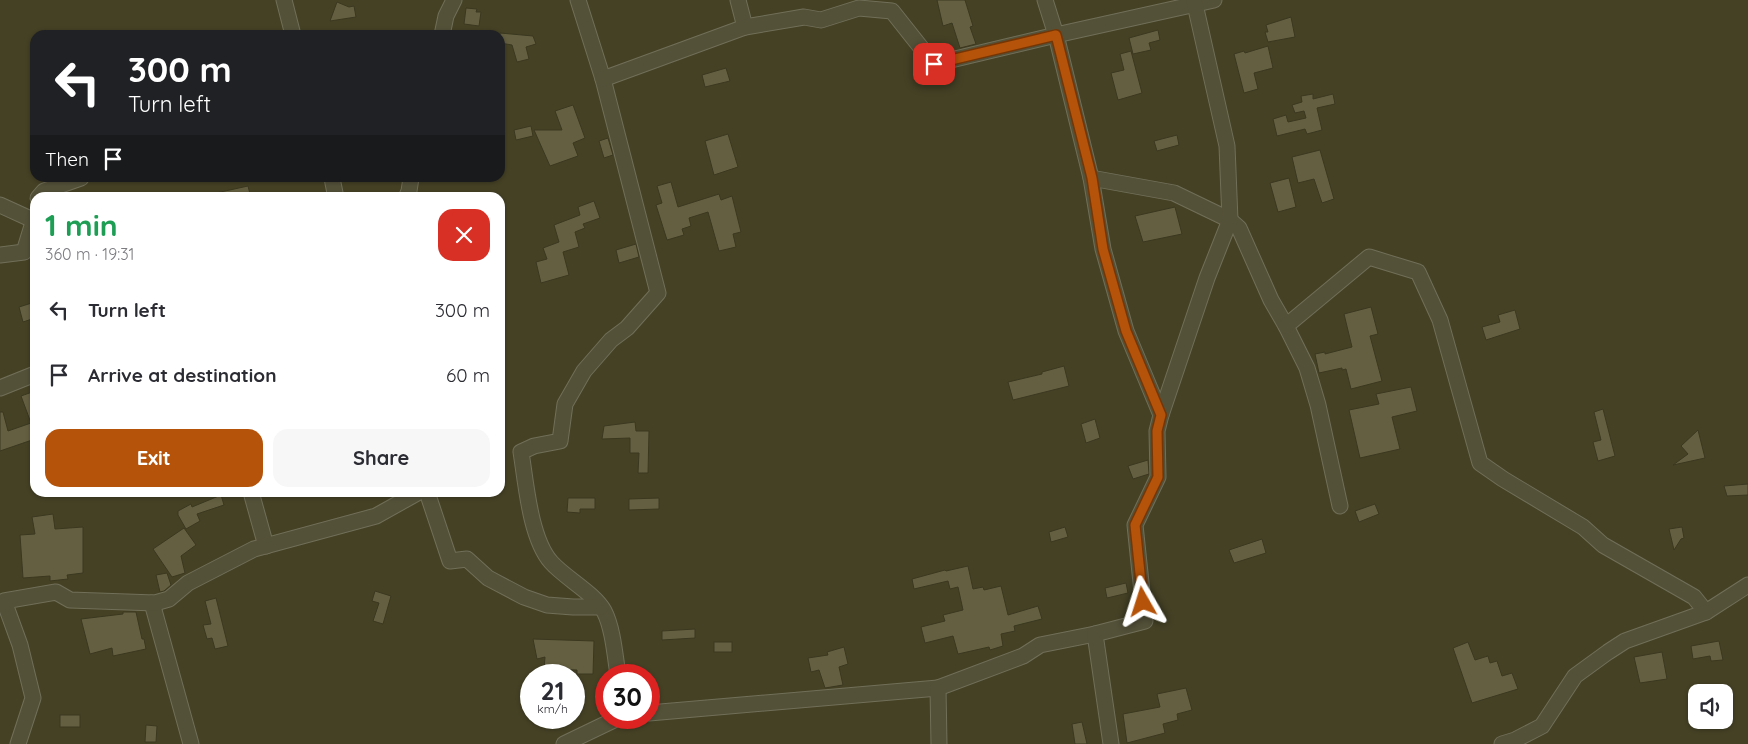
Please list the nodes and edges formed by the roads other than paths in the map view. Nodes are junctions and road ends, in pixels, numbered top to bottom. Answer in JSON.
{"nodes":[{"id":1,"x":284,"y":0,"type":"edge"},
{"id":2,"x":454,"y":0,"type":"edge"},
{"id":3,"x":578,"y":0,"type":"edge"},
{"id":4,"x":738,"y":0,"type":"edge"},
{"id":5,"x":1045,"y":0,"type":"edge"},
{"id":6,"x":1214,"y":0,"type":"edge"},
{"id":7,"x":1195,"y":2,"type":"edge"},
{"id":8,"x":891,"y":6,"type":"edge"},
{"id":9,"x":745,"y":27,"type":"junction"},
{"id":10,"x":293,"y":30,"type":"edge"},
{"id":11,"x":443,"y":30,"type":"edge"},
{"id":12,"x":1056,"y":35,"type":"junction"},
{"id":13,"x":602,"y":79,"type":"junction"},
{"id":14,"x":1092,"y":178,"type":"junction"},
{"id":15,"x":70,"y":182,"type":"edge"},
{"id":16,"x":43,"y":192,"type":"edge"},
{"id":17,"x":0,"y":205,"type":"edge"},
{"id":18,"x":30,"y":219,"type":"edge"},
{"id":19,"x":1230,"y":220,"type":"junction"},
{"id":20,"x":30,"y":235,"type":"edge"},
{"id":21,"x":0,"y":255,"type":"edge"},
{"id":22,"x":1286,"y":326,"type":"junction"},
{"id":23,"x":30,"y":376,"type":"edge"},
{"id":24,"x":0,"y":388,"type":"edge"},
{"id":25,"x":1161,"y":415,"type":"junction"},
{"id":26,"x":252,"y":497,"type":"edge"},
{"id":27,"x":410,"y":497,"type":"edge"},
{"id":28,"x":429,"y":497,"type":"edge"},
{"id":29,"x":1340,"y":506,"type":"dead end"},
{"id":30,"x":266,"y":546,"type":"junction"},
{"id":31,"x":1748,"y":585,"type":"edge"},
{"id":32,"x":152,"y":603,"type":"junction"},
{"id":33,"x":601,"y":607,"type":"junction"},
{"id":34,"x":1706,"y":612,"type":"junction"},
{"id":35,"x":1094,"y":634,"type":"junction"},
{"id":36,"x":616,"y":664,"type":"edge"},
{"id":37,"x":938,"y":688,"type":"junction"},
{"id":38,"x":660,"y":712,"type":"edge"},
{"id":39,"x":595,"y":729,"type":"edge"},
{"id":40,"x":18,"y":744,"type":"edge"},
{"id":41,"x":191,"y":744,"type":"edge"},
{"id":42,"x":564,"y":744,"type":"edge"},
{"id":43,"x":939,"y":744,"type":"edge"},
{"id":44,"x":1111,"y":744,"type":"edge"},
{"id":45,"x":1502,"y":744,"type":"edge"}],
"edges":[{"from":1,"to":10,"type":"street"},
{"from":2,"to":11,"type":"street"},
{"from":3,"to":13,"type":"street"},
{"from":4,"to":9,"type":"street"},
{"from":5,"to":12,"type":"street"},
{"from":6,"to":7,"type":"street"},
{"from":7,"to":12,"type":"street"},
{"from":7,"to":19,"type":"street"},
{"from":8,"to":9,"type":"street"},
{"from":8,"to":12,"type":"street"},
{"from":9,"to":13,"type":"street"},
{"from":12,"to":14,"type":"street"},
{"from":13,"to":33,"type":"street"},
{"from":14,"to":19,"type":"street"},
{"from":14,"to":25,"type":"street"},
{"from":15,"to":16,"type":"street"},
{"from":17,"to":18,"type":"street"},
{"from":19,"to":22,"type":"street"},
{"from":19,"to":25,"type":"street"},
{"from":20,"to":21,"type":"street"},
{"from":22,"to":29,"type":"street"},
{"from":22,"to":34,"type":"street"},
{"from":23,"to":24,"type":"street"},
{"from":25,"to":35,"type":"street"},
{"from":26,"to":30,"type":"street"},
{"from":27,"to":30,"type":"street"},
{"from":28,"to":33,"type":"street"},
{"from":30,"to":32,"type":"street"},
{"from":31,"to":34,"type":"street"},
{"from":32,"to":40,"type":"street"},
{"from":32,"to":41,"type":"street"},
{"from":33,"to":36,"type":"street"},
{"from":34,"to":45,"type":"street"},
{"from":35,"to":37,"type":"street"},
{"from":35,"to":44,"type":"street"},
{"from":37,"to":38,"type":"street"},
{"from":37,"to":43,"type":"street"},
{"from":39,"to":42,"type":"street"}]}
